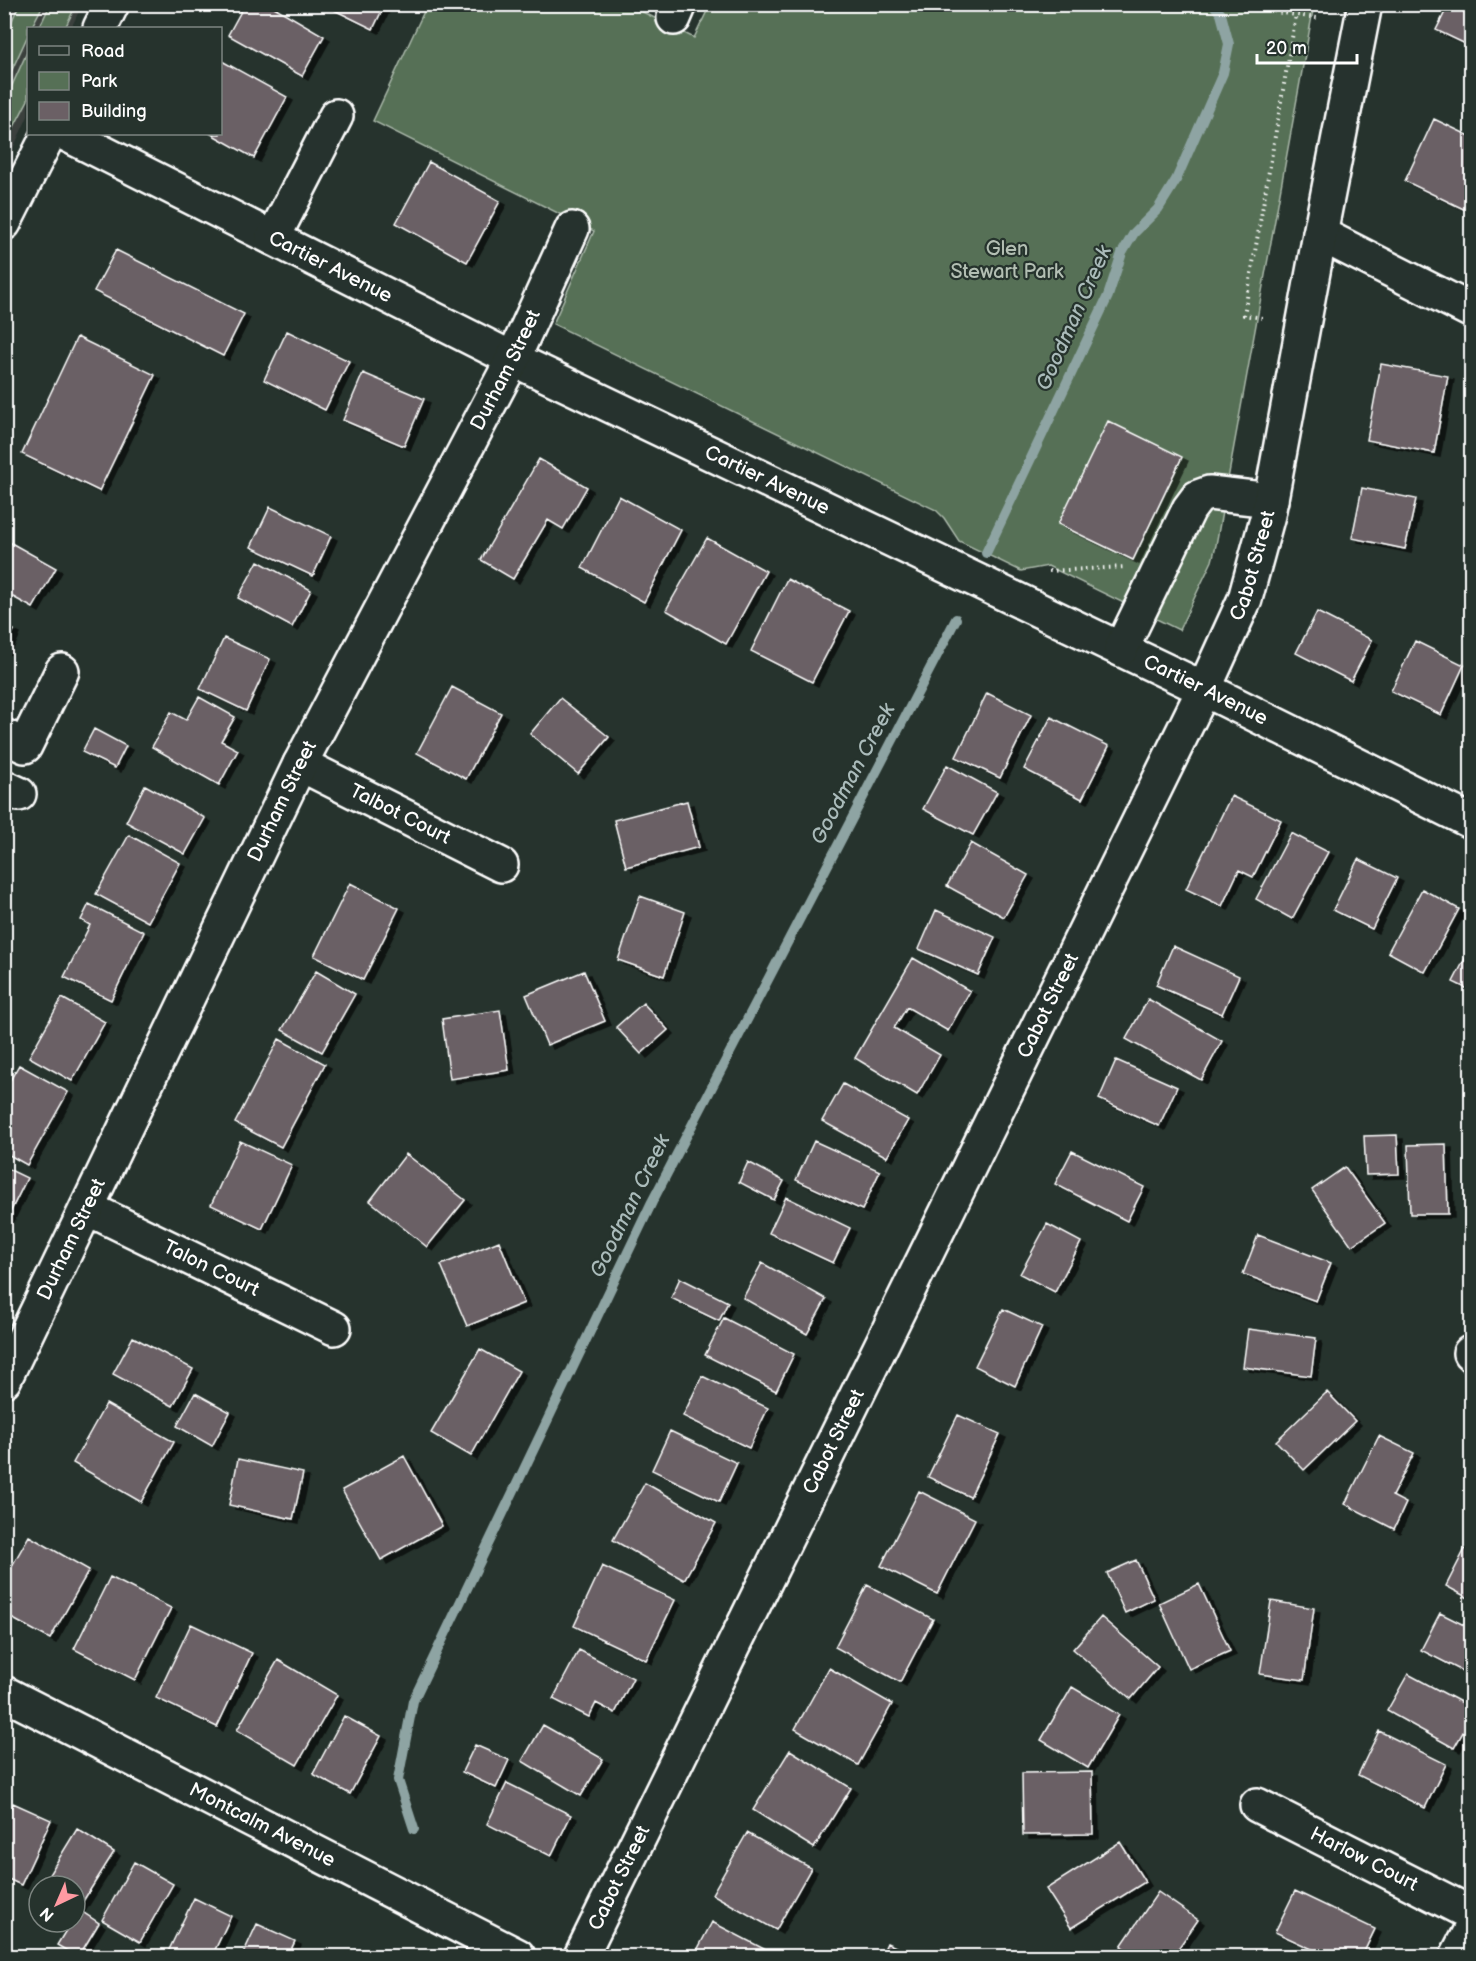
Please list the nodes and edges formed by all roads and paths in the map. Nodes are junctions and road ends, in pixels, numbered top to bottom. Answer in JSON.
{"nodes":[{"id":1,"x":112,"y":4,"type":"edge"},
{"id":2,"x":1264,"y":4,"type":"edge"},
{"id":3,"x":1365,"y":4,"type":"edge"},
{"id":4,"x":1296,"y":15,"type":"junction"},
{"id":5,"x":1317,"y":18,"type":"dead end"},
{"id":6,"x":100,"y":27,"type":"edge"},
{"id":7,"x":336,"y":116,"type":"dead end"},
{"id":8,"x":48,"y":135,"type":"edge"},
{"id":9,"x":68,"y":135,"type":"edge"},
{"id":10,"x":4,"y":222,"type":"edge"},
{"id":11,"x":572,"y":229,"type":"dead end"},
{"id":12,"x":1320,"y":234,"type":"junction"},
{"id":13,"x":273,"y":238,"type":"junction"},
{"id":14,"x":1472,"y":311,"type":"edge"},
{"id":15,"x":1262,"y":318,"type":"dead end"},
{"id":16,"x":513,"y":359,"type":"junction"},
{"id":17,"x":1271,"y":500,"type":"junction"},
{"id":18,"x":1127,"y":567,"type":"dead end"},
{"id":19,"x":1049,"y":571,"type":"dead end"},
{"id":20,"x":1121,"y":649,"type":"junction"},
{"id":21,"x":62,"y":671,"type":"dead end"},
{"id":22,"x":1204,"y":689,"type":"junction"},
{"id":23,"x":4,"y":736,"type":"edge"},
{"id":24,"x":300,"y":764,"type":"junction"},
{"id":25,"x":1472,"y":822,"type":"edge"},
{"id":26,"x":501,"y":865,"type":"dead end"},
{"id":27,"x":87,"y":1208,"type":"junction"},
{"id":28,"x":334,"y":1328,"type":"dead end"},
{"id":29,"x":4,"y":1380,"type":"edge"},
{"id":30,"x":4,"y":1693,"type":"edge"},
{"id":31,"x":1257,"y":1804,"type":"dead end"},
{"id":32,"x":1472,"y":1914,"type":"edge"},
{"id":33,"x":1472,"y":1927,"type":"edge"},
{"id":34,"x":518,"y":1956,"type":"edge"},
{"id":35,"x":581,"y":1956,"type":"edge"},
{"id":36,"x":1457,"y":1956,"type":"edge"}],
"edges":[{"from":1,"to":6,"type":"street"},
{"from":2,"to":4,"type":"path"},
{"from":3,"to":12,"type":"street","name":"Cabot Street"},
{"from":4,"to":5,"type":"path"},
{"from":4,"to":15,"type":"path"},
{"from":7,"to":13,"type":"street"},
{"from":8,"to":10,"type":"street"},
{"from":9,"to":13,"type":"street","name":"Cartier Avenue"},
{"from":11,"to":16,"type":"street","name":"Durham Street"},
{"from":12,"to":14,"type":"street"},
{"from":12,"to":17,"type":"street","name":"Cabot Street"},
{"from":13,"to":16,"type":"street","name":"Cartier Avenue"},
{"from":16,"to":20,"type":"street","name":"Cartier Avenue"},
{"from":16,"to":24,"type":"street","name":"Durham Street"},
{"from":17,"to":20,"type":"street"},
{"from":17,"to":22,"type":"street","name":"Cabot Street"},
{"from":18,"to":19,"type":"path"},
{"from":20,"to":22,"type":"street","name":"Cartier Avenue"},
{"from":21,"to":23,"type":"street"},
{"from":22,"to":25,"type":"street","name":"Cartier Avenue"},
{"from":22,"to":35,"type":"street","name":"Cabot Street"},
{"from":24,"to":26,"type":"street","name":"Talbot Court"},
{"from":24,"to":27,"type":"street","name":"Durham Street"},
{"from":27,"to":28,"type":"street","name":"Talon Court"},
{"from":27,"to":29,"type":"street","name":"Durham Street"},
{"from":30,"to":34,"type":"street","name":"Montcalm Avenue"},
{"from":31,"to":32,"type":"street","name":"Harlow Court"},
{"from":33,"to":36,"type":"street"}]}
